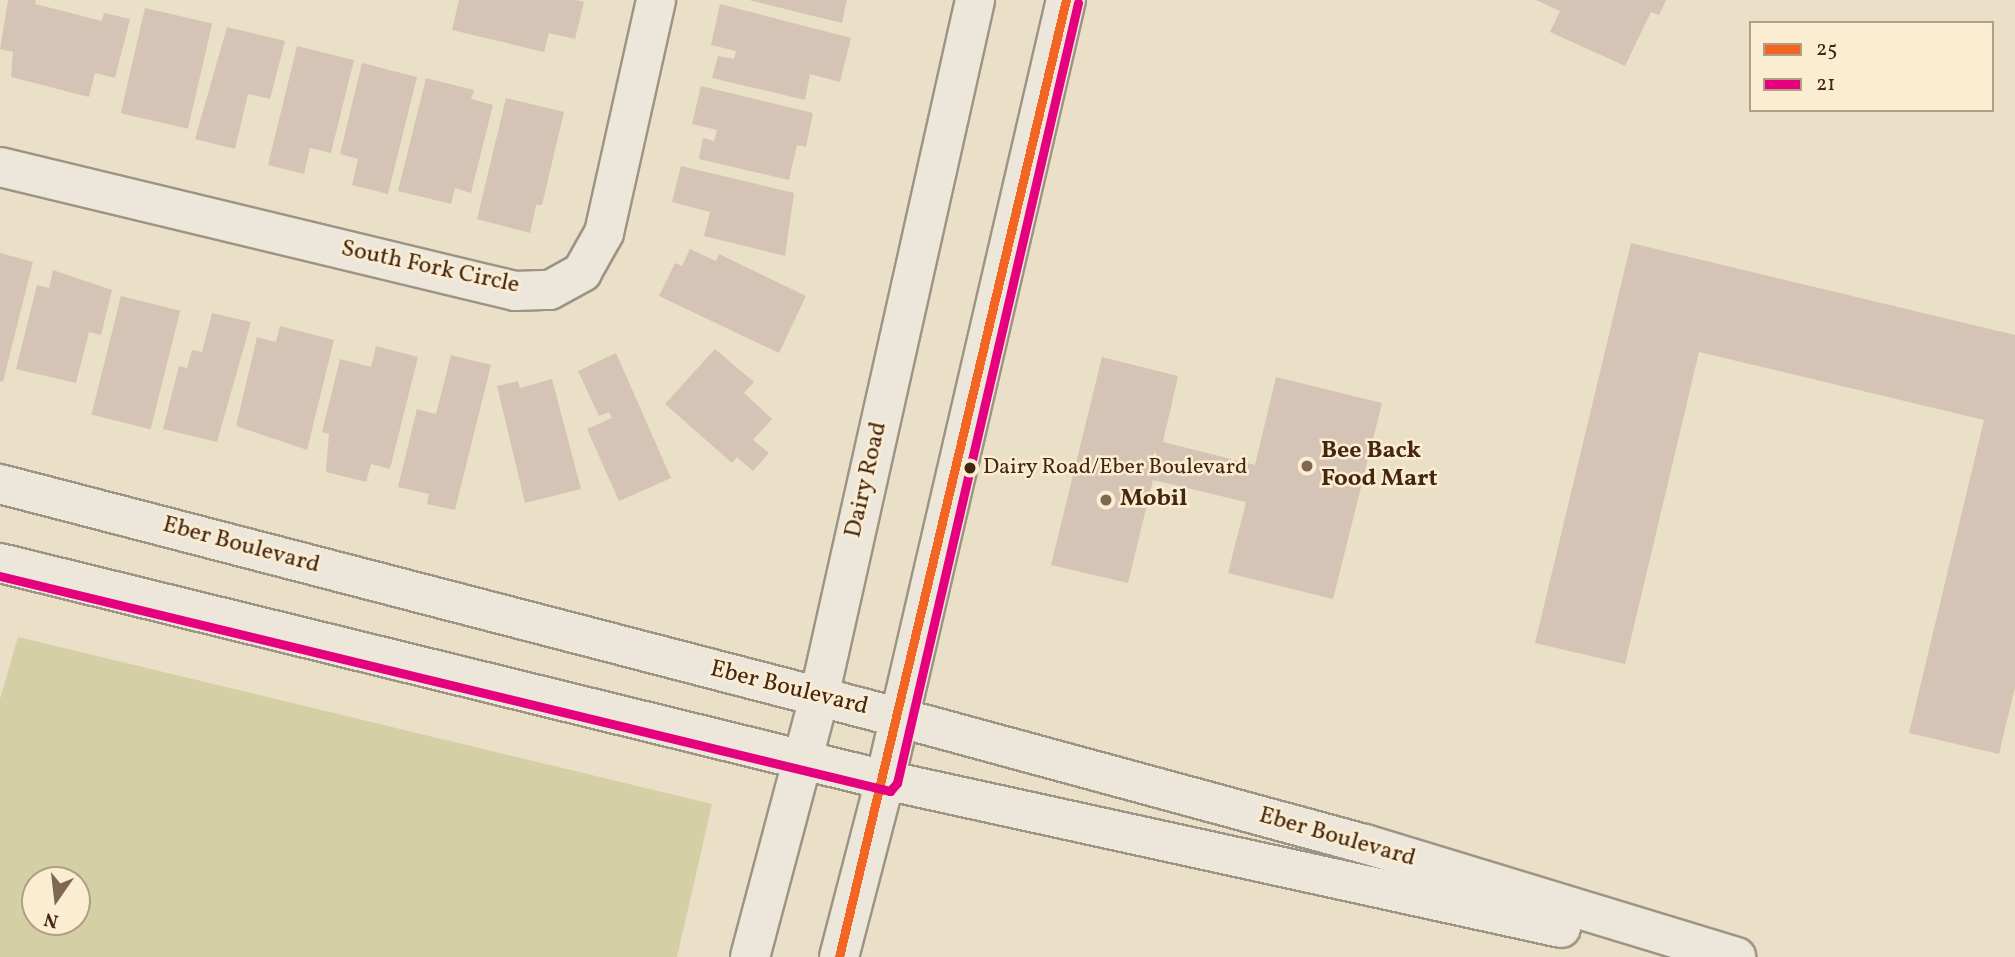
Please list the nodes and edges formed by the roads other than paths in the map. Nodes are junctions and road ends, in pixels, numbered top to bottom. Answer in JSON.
{"nodes":[{"id":1,"x":656,"y":0,"type":"edge"},
{"id":2,"x":975,"y":0,"type":"edge"},
{"id":3,"x":1066,"y":0,"type":"edge"},
{"id":4,"x":0,"y":167,"type":"edge"},
{"id":5,"x":0,"y":484,"type":"edge"},
{"id":6,"x":0,"y":563,"type":"edge"},
{"id":7,"x":819,"y":697,"type":"junction"},
{"id":8,"x":897,"y":717,"type":"junction"},
{"id":9,"x":801,"y":757,"type":"junction"},
{"id":10,"x":886,"y":780,"type":"junction"},
{"id":11,"x":750,"y":957,"type":"edge"},
{"id":12,"x":839,"y":957,"type":"edge"},
{"id":13,"x":1685,"y":957,"type":"edge"},
{"id":14,"x":1736,"y":957,"type":"edge"}],
"edges":[{"from":1,"to":4,"type":"street","name":"South Fork Circle"},
{"from":2,"to":7,"type":"street","name":"Dairy Road"},
{"from":3,"to":8,"type":"street"},
{"from":5,"to":7,"type":"street","name":"Eber Boulevard"},
{"from":6,"to":9,"type":"street","name":"Eber Boulevard"},
{"from":7,"to":8,"type":"street","name":"Eber Boulevard"},
{"from":7,"to":9,"type":"street","name":"Dairy Road"},
{"from":8,"to":10,"type":"street"},
{"from":8,"to":14,"type":"street","name":"Eber Boulevard"},
{"from":9,"to":10,"type":"street","name":"Eber Boulevard"},
{"from":9,"to":11,"type":"street","name":"Dairy Road"},
{"from":10,"to":12,"type":"street"},
{"from":10,"to":13,"type":"street","name":"Eber Boulevard"}]}
